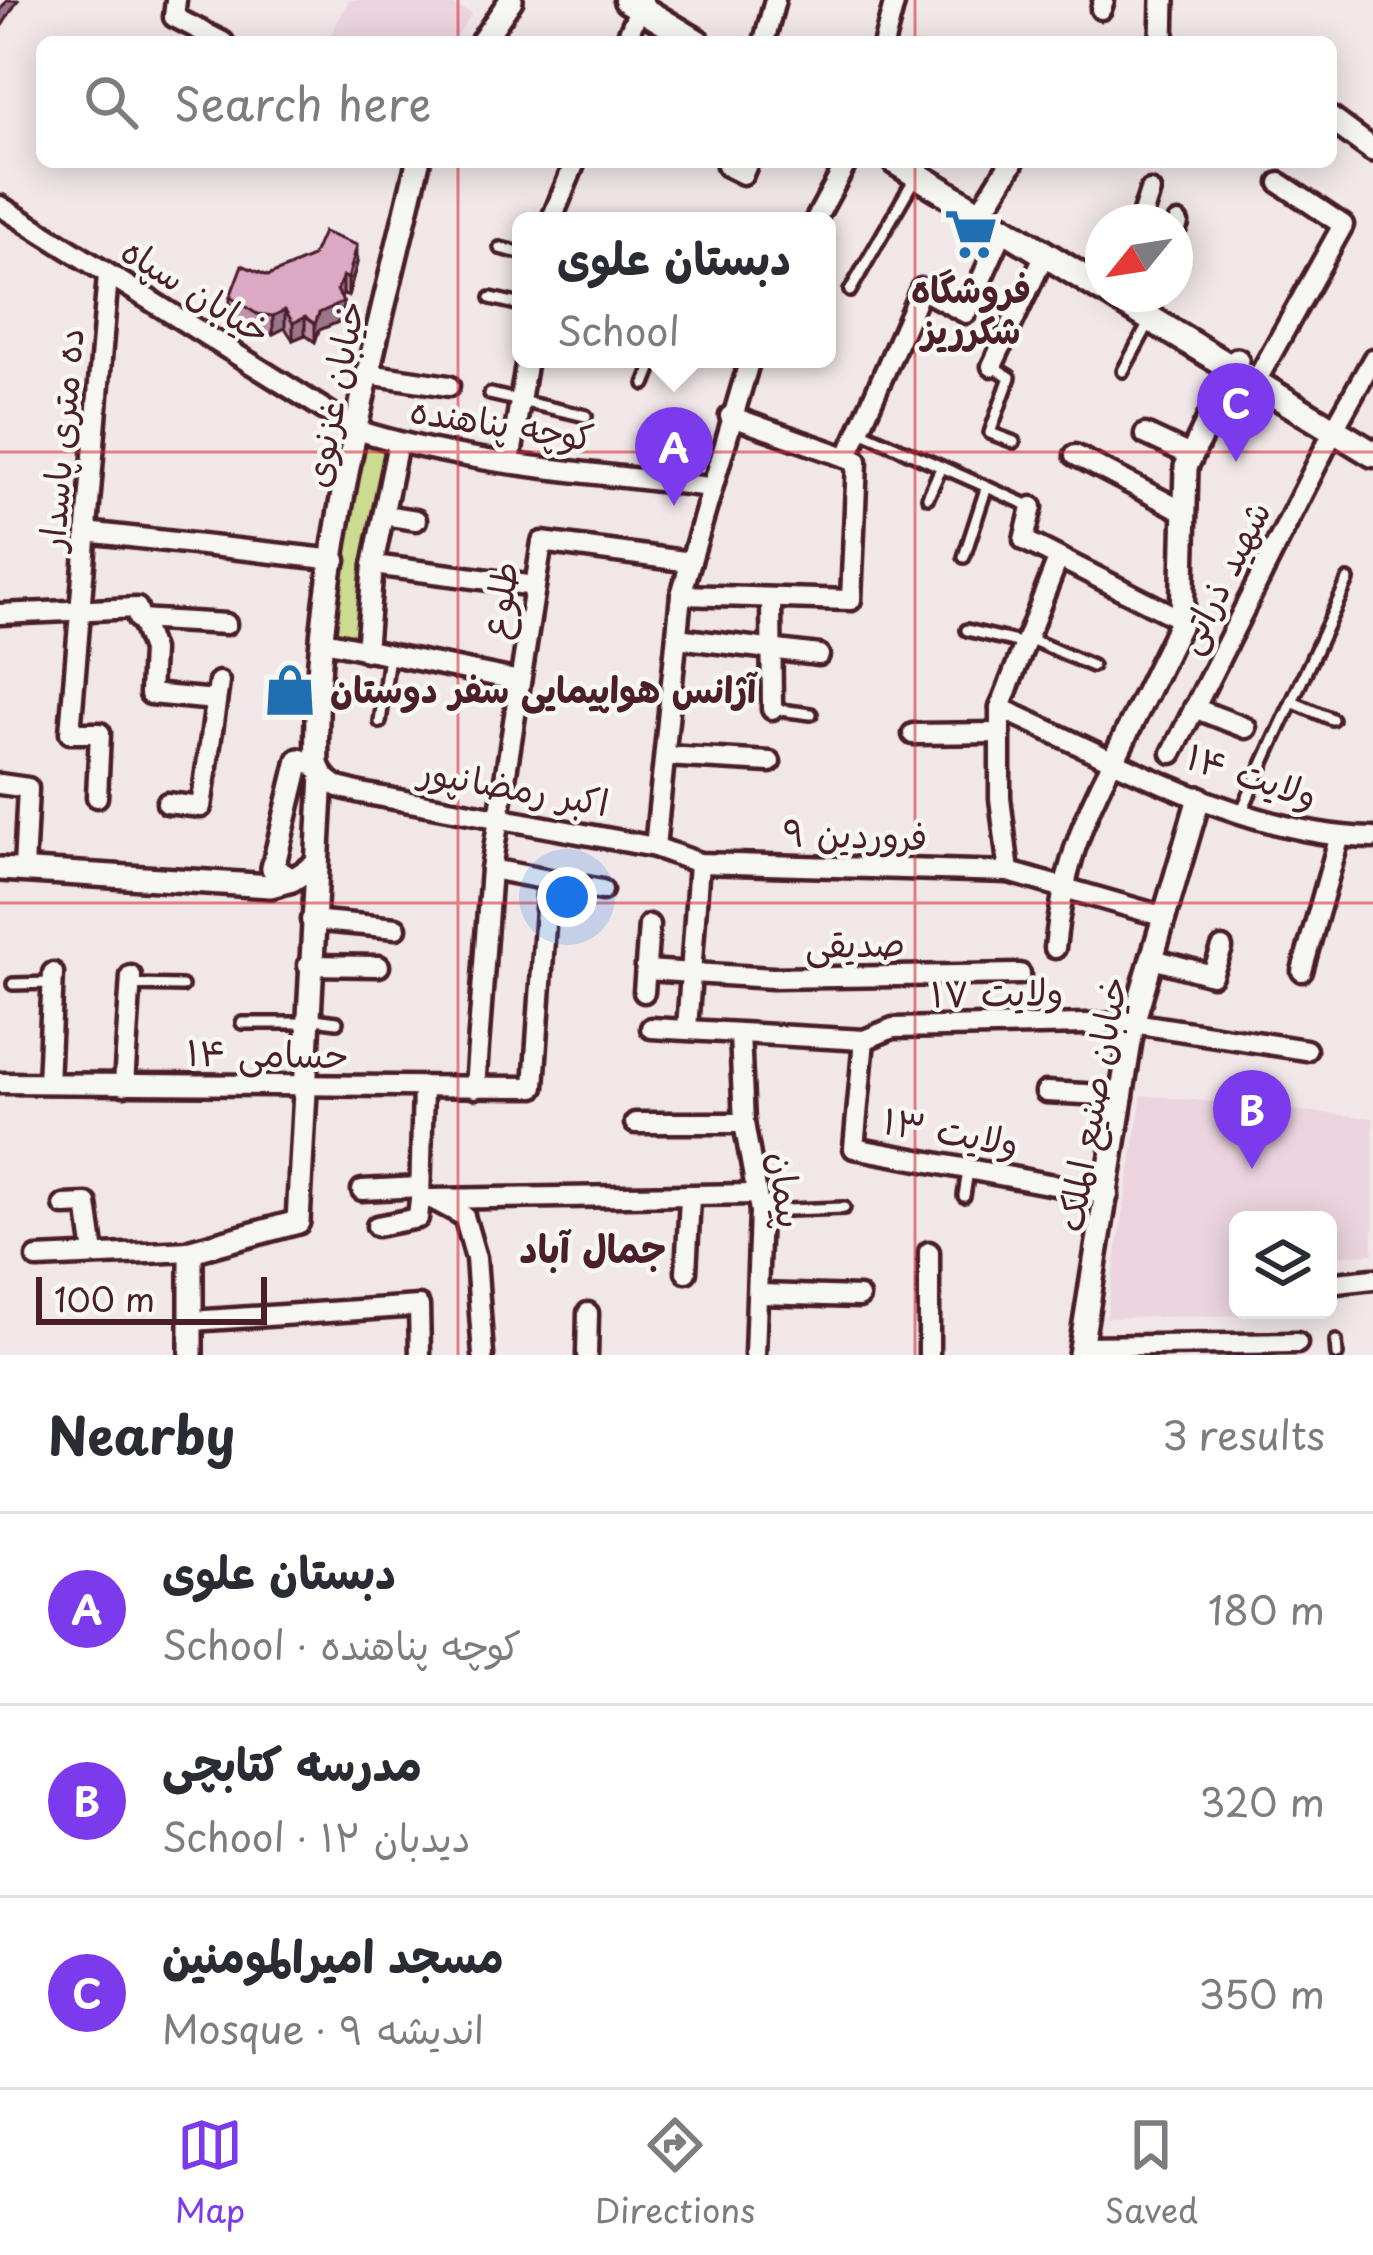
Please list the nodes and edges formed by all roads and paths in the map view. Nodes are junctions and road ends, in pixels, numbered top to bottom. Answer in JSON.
{"nodes":[{"id":1,"x":176,"y":0,"type":"edge"},
{"id":2,"x":494,"y":0,"type":"edge"},
{"id":3,"x":511,"y":0,"type":"edge"},
{"id":4,"x":775,"y":0,"type":"edge"},
{"id":5,"x":895,"y":0,"type":"edge"},
{"id":6,"x":1163,"y":0,"type":"edge"},
{"id":7,"x":639,"y":2,"type":"edge"},
{"id":8,"x":486,"y":34,"type":"edge"},
{"id":9,"x":212,"y":36,"type":"edge"},
{"id":10,"x":627,"y":36,"type":"edge"},
{"id":11,"x":688,"y":36,"type":"edge"},
{"id":12,"x":704,"y":36,"type":"edge"},
{"id":13,"x":766,"y":36,"type":"edge"},
{"id":14,"x":886,"y":36,"type":"edge"},
{"id":15,"x":1164,"y":36,"type":"edge"},
{"id":16,"x":1337,"y":123,"type":"edge"},
{"id":17,"x":1373,"y":150,"type":"edge"},
{"id":18,"x":417,"y":168,"type":"edge"},
{"id":19,"x":573,"y":168,"type":"edge"},
{"id":20,"x":845,"y":168,"type":"edge"},
{"id":21,"x":907,"y":168,"type":"edge"},
{"id":22,"x":911,"y":168,"type":"edge"},
{"id":23,"x":1008,"y":168,"type":"edge"},
{"id":24,"x":1280,"y":184,"type":"dead end"},
{"id":25,"x":1150,"y":191,"type":"dead end"},
{"id":26,"x":1146,"y":204,"type":"edge"},
{"id":27,"x":0,"y":206,"type":"edge"},
{"id":28,"x":983,"y":210,"type":"junction"},
{"id":29,"x":556,"y":212,"type":"edge"},
{"id":30,"x":820,"y":212,"type":"edge"},
{"id":31,"x":1004,"y":229,"type":"junction"},
{"id":32,"x":500,"y":248,"type":"dead end"},
{"id":33,"x":512,"y":251,"type":"edge"},
{"id":34,"x":1045,"y":254,"type":"junction"},
{"id":35,"x":1085,"y":269,"type":"edge"},
{"id":36,"x":108,"y":275,"type":"junction"},
{"id":37,"x":1085,"y":279,"type":"edge"},
{"id":38,"x":850,"y":291,"type":"dead end"},
{"id":39,"x":491,"y":298,"type":"dead end"},
{"id":40,"x":512,"y":303,"type":"edge"},
{"id":41,"x":1143,"y":312,"type":"edge"},
{"id":42,"x":1158,"y":312,"type":"edge"},
{"id":43,"x":1373,"y":358,"type":"edge"},
{"id":44,"x":1235,"y":365,"type":"junction"},
{"id":45,"x":992,"y":366,"type":"joint"},
{"id":46,"x":526,"y":368,"type":"edge"},
{"id":47,"x":652,"y":368,"type":"edge"},
{"id":48,"x":742,"y":368,"type":"edge"},
{"id":49,"x":1123,"y":371,"type":"dead end"},
{"id":50,"x":368,"y":374,"type":"junction"},
{"id":51,"x":1260,"y":374,"type":"junction"},
{"id":52,"x":646,"y":383,"type":"dead end"},
{"id":53,"x":449,"y":386,"type":"dead end"},
{"id":54,"x":490,"y":394,"type":"dead end"},
{"id":55,"x":520,"y":401,"type":"junction"},
{"id":56,"x":586,"y":416,"type":"dead end"},
{"id":57,"x":730,"y":416,"type":"junction"},
{"id":58,"x":1336,"y":426,"type":"junction"},
{"id":59,"x":856,"y":429,"type":"junction"},
{"id":60,"x":357,"y":430,"type":"junction"},
{"id":61,"x":1145,"y":434,"type":"dead end"},
{"id":62,"x":1014,"y":442,"type":"dead end"},
{"id":63,"x":398,"y":443,"type":"junction"},
{"id":64,"x":1373,"y":443,"type":"edge"},
{"id":65,"x":1373,"y":454,"type":"edge"},
{"id":66,"x":1076,"y":455,"type":"dead end"},
{"id":67,"x":1192,"y":456,"type":"junction"},
{"id":68,"x":847,"y":458,"type":"junction"},
{"id":69,"x":511,"y":462,"type":"junction"},
{"id":70,"x":940,"y":468,"type":"junction"},
{"id":71,"x":710,"y":488,"type":"junction"},
{"id":72,"x":986,"y":489,"type":"junction"},
{"id":73,"x":928,"y":497,"type":"dead end"},
{"id":74,"x":1032,"y":507,"type":"joint"},
{"id":75,"x":1183,"y":511,"type":"junction"},
{"id":76,"x":384,"y":515,"type":"junction"},
{"id":77,"x":416,"y":520,"type":"dead end"},
{"id":78,"x":86,"y":532,"type":"junction"},
{"id":79,"x":964,"y":557,"type":"dead end"},
{"id":80,"x":1058,"y":559,"type":"junction"},
{"id":81,"x":336,"y":560,"type":"junction"},
{"id":82,"x":691,"y":562,"type":"junction"},
{"id":83,"x":373,"y":565,"type":"junction"},
{"id":84,"x":1348,"y":580,"type":"dead end"},
{"id":85,"x":535,"y":586,"type":"junction"},
{"id":86,"x":681,"y":595,"type":"junction"},
{"id":87,"x":771,"y":599,"type":"junction"},
{"id":88,"x":80,"y":608,"type":"junction"},
{"id":89,"x":0,"y":614,"type":"edge"},
{"id":90,"x":137,"y":619,"type":"junction"},
{"id":91,"x":1182,"y":620,"type":"junction"},
{"id":92,"x":226,"y":624,"type":"dead end"},
{"id":93,"x":968,"y":630,"type":"dead end"},
{"id":94,"x":677,"y":638,"type":"junction"},
{"id":95,"x":324,"y":641,"type":"junction"},
{"id":96,"x":1026,"y":641,"type":"junction"},
{"id":97,"x":770,"y":650,"type":"junction"},
{"id":98,"x":366,"y":651,"type":"junction"},
{"id":99,"x":389,"y":656,"type":"junction"},
{"id":100,"x":819,"y":656,"type":"dead end"},
{"id":101,"x":1093,"y":666,"type":"dead end"},
{"id":102,"x":520,"y":681,"type":"junction"},
{"id":103,"x":1292,"y":702,"type":"junction"},
{"id":104,"x":1000,"y":708,"type":"junction"},
{"id":105,"x":1195,"y":708,"type":"junction"},
{"id":106,"x":772,"y":710,"type":"joint"},
{"id":107,"x":811,"y":714,"type":"dead end"},
{"id":108,"x":1332,"y":719,"type":"dead end"},
{"id":109,"x":380,"y":722,"type":"dead end"},
{"id":110,"x":1246,"y":728,"type":"dead end"},
{"id":111,"x":1000,"y":733,"type":"junction"},
{"id":112,"x":913,"y":734,"type":"dead end"},
{"id":113,"x":1172,"y":754,"type":"dead end"},
{"id":114,"x":664,"y":756,"type":"junction"},
{"id":115,"x":1114,"y":759,"type":"junction"},
{"id":116,"x":770,"y":762,"type":"dead end"},
{"id":117,"x":313,"y":767,"type":"junction"},
{"id":118,"x":0,"y":784,"type":"edge"},
{"id":119,"x":361,"y":793,"type":"junction"},
{"id":120,"x":97,"y":797,"type":"dead end"},
{"id":121,"x":1199,"y":798,"type":"junction"},
{"id":122,"x":167,"y":803,"type":"dead end"},
{"id":123,"x":1242,"y":811,"type":"junction"},
{"id":124,"x":496,"y":817,"type":"junction"},
{"id":125,"x":320,"y":822,"type":"junction"},
{"id":126,"x":1339,"y":838,"type":"junction"},
{"id":127,"x":1373,"y":838,"type":"edge"},
{"id":128,"x":655,"y":847,"type":"junction"},
{"id":129,"x":700,"y":863,"type":"junction"},
{"id":130,"x":314,"y":866,"type":"junction"},
{"id":131,"x":0,"y":869,"type":"edge"},
{"id":132,"x":24,"y":869,"type":"junction"},
{"id":133,"x":491,"y":869,"type":"junction"},
{"id":134,"x":1009,"y":872,"type":"junction"},
{"id":135,"x":282,"y":874,"type":"junction"},
{"id":136,"x":548,"y":880,"type":"junction"},
{"id":137,"x":602,"y":890,"type":"dead end"},
{"id":138,"x":1060,"y":890,"type":"junction"},
{"id":139,"x":1165,"y":917,"type":"junction"},
{"id":140,"x":311,"y":920,"type":"junction"},
{"id":141,"x":650,"y":925,"type":"dead end"},
{"id":142,"x":396,"y":928,"type":"dead end"},
{"id":143,"x":1055,"y":948,"type":"dead end"},
{"id":144,"x":1222,"y":948,"type":"dead end"},
{"id":145,"x":1153,"y":959,"type":"junction"},
{"id":146,"x":308,"y":965,"type":"junction"},
{"id":147,"x":379,"y":966,"type":"dead end"},
{"id":148,"x":646,"y":970,"type":"junction"},
{"id":149,"x":1302,"y":971,"type":"dead end"},
{"id":150,"x":692,"y":972,"type":"junction"},
{"id":151,"x":1019,"y":974,"type":"dead end"},
{"id":152,"x":52,"y":978,"type":"joint"},
{"id":153,"x":131,"y":981,"type":"joint"},
{"id":154,"x":14,"y":984,"type":"dead end"},
{"id":155,"x":182,"y":986,"type":"dead end"},
{"id":156,"x":644,"y":992,"type":"dead end"},
{"id":157,"x":305,"y":1020,"type":"junction"},
{"id":158,"x":338,"y":1022,"type":"dead end"},
{"id":159,"x":242,"y":1023,"type":"dead end"},
{"id":160,"x":1133,"y":1023,"type":"junction"},
{"id":161,"x":651,"y":1028,"type":"dead end"},
{"id":162,"x":687,"y":1029,"type":"junction"},
{"id":163,"x":740,"y":1034,"type":"junction"},
{"id":164,"x":864,"y":1040,"type":"junction"},
{"id":165,"x":1306,"y":1050,"type":"dead end"},
{"id":166,"x":0,"y":1083,"type":"edge"},
{"id":167,"x":48,"y":1083,"type":"junction"},
{"id":168,"x":124,"y":1084,"type":"junction"},
{"id":169,"x":302,"y":1088,"type":"junction"},
{"id":170,"x":423,"y":1088,"type":"junction"},
{"id":171,"x":475,"y":1088,"type":"junction"},
{"id":172,"x":1046,"y":1092,"type":"dead end"},
{"id":173,"x":1123,"y":1096,"type":"junction"},
{"id":174,"x":635,"y":1123,"type":"dead end"},
{"id":175,"x":743,"y":1123,"type":"junction"},
{"id":176,"x":969,"y":1169,"type":"junction"},
{"id":177,"x":362,"y":1190,"type":"dead end"},
{"id":178,"x":1108,"y":1195,"type":"junction"},
{"id":179,"x":964,"y":1196,"type":"dead end"},
{"id":180,"x":690,"y":1198,"type":"junction"},
{"id":181,"x":422,"y":1201,"type":"junction"},
{"id":182,"x":758,"y":1203,"type":"junction"},
{"id":183,"x":64,"y":1205,"type":"dead end"},
{"id":184,"x":844,"y":1208,"type":"dead end"},
{"id":185,"x":377,"y":1226,"type":"dead end"},
{"id":186,"x":191,"y":1251,"type":"junction"},
{"id":187,"x":929,"y":1252,"type":"dead end"},
{"id":188,"x":94,"y":1254,"type":"junction"},
{"id":189,"x":37,"y":1258,"type":"dead end"},
{"id":190,"x":686,"y":1272,"type":"dead end"},
{"id":191,"x":1373,"y":1279,"type":"edge"},
{"id":192,"x":1337,"y":1283,"type":"edge"},
{"id":193,"x":760,"y":1294,"type":"junction"},
{"id":194,"x":859,"y":1297,"type":"dead end"},
{"id":195,"x":588,"y":1313,"type":"dead end"},
{"id":196,"x":191,"y":1321,"type":"junction"},
{"id":197,"x":1336,"y":1341,"type":"dead end"},
{"id":198,"x":1297,"y":1343,"type":"dead end"},
{"id":199,"x":1081,"y":1351,"type":"edge"},
{"id":200,"x":191,"y":1355,"type":"edge"},
{"id":201,"x":420,"y":1355,"type":"edge"},
{"id":202,"x":483,"y":1355,"type":"edge"},
{"id":203,"x":587,"y":1355,"type":"edge"},
{"id":204,"x":755,"y":1355,"type":"edge"},
{"id":205,"x":929,"y":1355,"type":"edge"},
{"id":206,"x":1337,"y":1355,"type":"edge"}],
"edges":[{"from":1,"to":9,"type":"street"},
{"from":2,"to":8,"type":"street"},
{"from":3,"to":8,"type":"street"},
{"from":4,"to":13,"type":"street"},
{"from":5,"to":14,"type":"street"},
{"from":6,"to":15,"type":"street"},
{"from":7,"to":10,"type":"street"},
{"from":7,"to":11,"type":"main road"},
{"from":7,"to":12,"type":"main road"},
{"from":16,"to":17,"type":"street"},
{"from":18,"to":50,"type":"street","name":"خیابان غزنوی"},
{"from":19,"to":29,"type":"street"},
{"from":20,"to":30,"type":"street"},
{"from":21,"to":38,"type":"lane"},
{"from":22,"to":28,"type":"main road"},
{"from":23,"to":28,"type":"street"},
{"from":24,"to":51,"type":"street"},
{"from":25,"to":26,"type":"street"},
{"from":27,"to":36,"type":"street","name":"خیابان سپاه"},
{"from":28,"to":31,"type":"main road"},
{"from":28,"to":35,"type":"main road"},
{"from":31,"to":34,"type":"main road"},
{"from":31,"to":59,"type":"street"},
{"from":32,"to":33,"type":"lane"},
{"from":34,"to":37,"type":"main road"},
{"from":34,"to":45,"type":"street"},
{"from":36,"to":60,"type":"street","name":"خیابان سپاه"},
{"from":36,"to":78,"type":"street","name":"ده متری پاسدار"},
{"from":39,"to":40,"type":"lane"},
{"from":41,"to":49,"type":"lane"},
{"from":42,"to":44,"type":"main road"},
{"from":43,"to":58,"type":"street","name":"شهید ذراتی"},
{"from":44,"to":51,"type":"main road"},
{"from":44,"to":58,"type":"main road"},
{"from":44,"to":67,"type":"street"},
{"from":45,"to":62,"type":"lane"},
{"from":46,"to":55,"type":"street"},
{"from":47,"to":52,"type":"lane"},
{"from":48,"to":57,"type":"street"},
{"from":50,"to":53,"type":"street"},
{"from":50,"to":60,"type":"street","name":"خیابان غزنوی"},
{"from":51,"to":58,"type":"main road"},
{"from":54,"to":55,"type":"lane"},
{"from":55,"to":56,"type":"lane"},
{"from":55,"to":69,"type":"street"},
{"from":57,"to":68,"type":"street"},
{"from":57,"to":71,"type":"street"},
{"from":58,"to":64,"type":"main road"},
{"from":58,"to":65,"type":"main road"},
{"from":58,"to":105,"type":"street","name":"شهید ذراتی"},
{"from":59,"to":68,"type":"street"},
{"from":59,"to":70,"type":"lane"},
{"from":60,"to":63,"type":"street","name":"کوچه پناهنده"},
{"from":60,"to":81,"type":"street","name":"خیابان غزنوی"},
{"from":61,"to":67,"type":"street"},
{"from":63,"to":69,"type":"street","name":"کوچه پناهنده"},
{"from":63,"to":76,"type":"street"},
{"from":66,"to":75,"type":"street"},
{"from":67,"to":75,"type":"street"},
{"from":68,"to":87,"type":"street"},
{"from":69,"to":71,"type":"street","name":"کوچه پناهنده"},
{"from":70,"to":72,"type":"lane"},
{"from":70,"to":73,"type":"lane"},
{"from":71,"to":82,"type":"street"},
{"from":72,"to":74,"type":"lane"},
{"from":72,"to":79,"type":"lane"},
{"from":74,"to":80,"type":"street"},
{"from":75,"to":91,"type":"street"},
{"from":76,"to":77,"type":"street"},
{"from":76,"to":83,"type":"street"},
{"from":78,"to":81,"type":"street"},
{"from":78,"to":88,"type":"street","name":"ده متری پاسدار"},
{"from":80,"to":91,"type":"street"},
{"from":80,"to":96,"type":"street"},
{"from":81,"to":95,"type":"street","name":"خیابان غزنوی"},
{"from":82,"to":85,"type":"street","name":"طلوع"},
{"from":82,"to":86,"type":"street"},
{"from":83,"to":85,"type":"street"},
{"from":83,"to":98,"type":"street"},
{"from":84,"to":103,"type":"lane"},
{"from":85,"to":102,"type":"street","name":"طلوع"},
{"from":86,"to":87,"type":"street"},
{"from":86,"to":94,"type":"street"},
{"from":87,"to":97,"type":"street"},
{"from":88,"to":89,"type":"street"},
{"from":88,"to":90,"type":"street"},
{"from":88,"to":120,"type":"street","name":"ده متری پاسدار"},
{"from":90,"to":92,"type":"street"},
{"from":90,"to":122,"type":"street"},
{"from":91,"to":115,"type":"street"},
{"from":93,"to":96,"type":"lane"},
{"from":94,"to":97,"type":"street"},
{"from":94,"to":114,"type":"street"},
{"from":95,"to":98,"type":"street"},
{"from":95,"to":117,"type":"street","name":"خیابان غزنوی"},
{"from":96,"to":101,"type":"lane"},
{"from":96,"to":104,"type":"street"},
{"from":97,"to":100,"type":"street"},
{"from":97,"to":106,"type":"street"},
{"from":98,"to":99,"type":"street"},
{"from":99,"to":102,"type":"street"},
{"from":99,"to":109,"type":"lane"},
{"from":102,"to":124,"type":"street","name":"طلوع"},
{"from":103,"to":108,"type":"lane"},
{"from":103,"to":123,"type":"lane"},
{"from":104,"to":111,"type":"street"},
{"from":104,"to":115,"type":"street","name":"ولایت ۱۴"},
{"from":105,"to":110,"type":"street"},
{"from":105,"to":113,"type":"street","name":"شهید ذراتی"},
{"from":106,"to":107,"type":"lane"},
{"from":111,"to":112,"type":"street"},
{"from":111,"to":134,"type":"street"},
{"from":114,"to":116,"type":"street"},
{"from":114,"to":128,"type":"street"},
{"from":115,"to":121,"type":"street","name":"ولایت ۱۴"},
{"from":115,"to":138,"type":"street"},
{"from":117,"to":119,"type":"street","name":"اکبر رمضانپور"},
{"from":117,"to":125,"type":"street"},
{"from":117,"to":135,"type":"street"},
{"from":118,"to":132,"type":"street"},
{"from":119,"to":124,"type":"street","name":"اکبر رمضانپور"},
{"from":119,"to":125,"type":"street"},
{"from":121,"to":123,"type":"street","name":"ولایت ۱۴"},
{"from":121,"to":139,"type":"street","name":"خیابان صنیع الملک"},
{"from":123,"to":126,"type":"street","name":"ولایت ۱۴"},
{"from":124,"to":128,"type":"street","name":"اکبر رمضانپور"},
{"from":124,"to":133,"type":"street","name":"طلوع"},
{"from":125,"to":130,"type":"street"},
{"from":126,"to":127,"type":"street","name":"ولایت ۱۴"},
{"from":126,"to":149,"type":"street"},
{"from":128,"to":129,"type":"street","name":"اکبر رمضانپور"},
{"from":129,"to":134,"type":"street","name":"فروردین ۹"},
{"from":129,"to":150,"type":"street"},
{"from":130,"to":135,"type":"street"},
{"from":130,"to":140,"type":"street"},
{"from":131,"to":132,"type":"street"},
{"from":132,"to":135,"type":"street"},
{"from":133,"to":136,"type":"street"},
{"from":133,"to":171,"type":"street"},
{"from":134,"to":138,"type":"street","name":"فروردین ۹"},
{"from":136,"to":137,"type":"street"},
{"from":136,"to":171,"type":"street","name":"حسامی ۱۴"},
{"from":138,"to":139,"type":"street","name":"فروردین ۹"},
{"from":138,"to":143,"type":"street"},
{"from":139,"to":145,"type":"street","name":"خیابان صنیع الملک"},
{"from":140,"to":142,"type":"street"},
{"from":140,"to":146,"type":"street"},
{"from":141,"to":148,"type":"street"},
{"from":144,"to":145,"type":"street"},
{"from":145,"to":160,"type":"street","name":"خیابان صنیع الملک"},
{"from":146,"to":147,"type":"street"},
{"from":146,"to":157,"type":"street"},
{"from":148,"to":150,"type":"street"},
{"from":148,"to":156,"type":"street"},
{"from":150,"to":151,"type":"street","name":"صدیقی"},
{"from":150,"to":162,"type":"street"},
{"from":152,"to":154,"type":"lane"},
{"from":152,"to":167,"type":"street"},
{"from":153,"to":155,"type":"lane"},
{"from":153,"to":168,"type":"street"},
{"from":157,"to":158,"type":"lane"},
{"from":157,"to":159,"type":"lane"},
{"from":157,"to":169,"type":"street"},
{"from":160,"to":164,"type":"street","name":"ولایت ۱۷"},
{"from":160,"to":165,"type":"street","name":"ولایت ۱۷"},
{"from":160,"to":173,"type":"street","name":"خیابان صنیع الملک"},
{"from":161,"to":162,"type":"street","name":"ولایت ۱۷"},
{"from":162,"to":163,"type":"street","name":"ولایت ۱۷"},
{"from":163,"to":164,"type":"street","name":"ولایت ۱۷"},
{"from":163,"to":175,"type":"street","name":"پیمان"},
{"from":164,"to":176,"type":"street","name":"ولایت ۱۳"},
{"from":166,"to":167,"type":"street","name":"حسامی ۱۴"},
{"from":167,"to":168,"type":"street","name":"حسامی ۱۴"},
{"from":168,"to":169,"type":"street","name":"حسامی ۱۴"},
{"from":169,"to":170,"type":"street","name":"حسامی ۱۴"},
{"from":169,"to":186,"type":"street"},
{"from":170,"to":171,"type":"street","name":"حسامی ۱۴"},
{"from":170,"to":181,"type":"street"},
{"from":172,"to":173,"type":"street"},
{"from":173,"to":178,"type":"street","name":"خیابان صنیع الملک"},
{"from":174,"to":175,"type":"street"},
{"from":175,"to":182,"type":"street","name":"پیمان"},
{"from":176,"to":178,"type":"street","name":"ولایت ۱۳"},
{"from":176,"to":179,"type":"lane"},
{"from":177,"to":181,"type":"street"},
{"from":178,"to":199,"type":"street","name":"خیابان صنیع الملک"},
{"from":180,"to":181,"type":"street"},
{"from":180,"to":182,"type":"street"},
{"from":180,"to":190,"type":"street"},
{"from":181,"to":185,"type":"street"},
{"from":181,"to":202,"type":"street"},
{"from":182,"to":184,"type":"lane"},
{"from":182,"to":193,"type":"street","name":"پیمان"},
{"from":183,"to":188,"type":"street"},
{"from":186,"to":188,"type":"street"},
{"from":186,"to":196,"type":"street"},
{"from":187,"to":205,"type":"street"},
{"from":188,"to":189,"type":"street"},
{"from":191,"to":192,"type":"street"},
{"from":193,"to":194,"type":"street"},
{"from":193,"to":204,"type":"street","name":"پیمان"},
{"from":195,"to":203,"type":"street"},
{"from":196,"to":200,"type":"street"},
{"from":196,"to":201,"type":"street"},
{"from":197,"to":206,"type":"lane"},
{"from":198,"to":199,"type":"street"}]}
